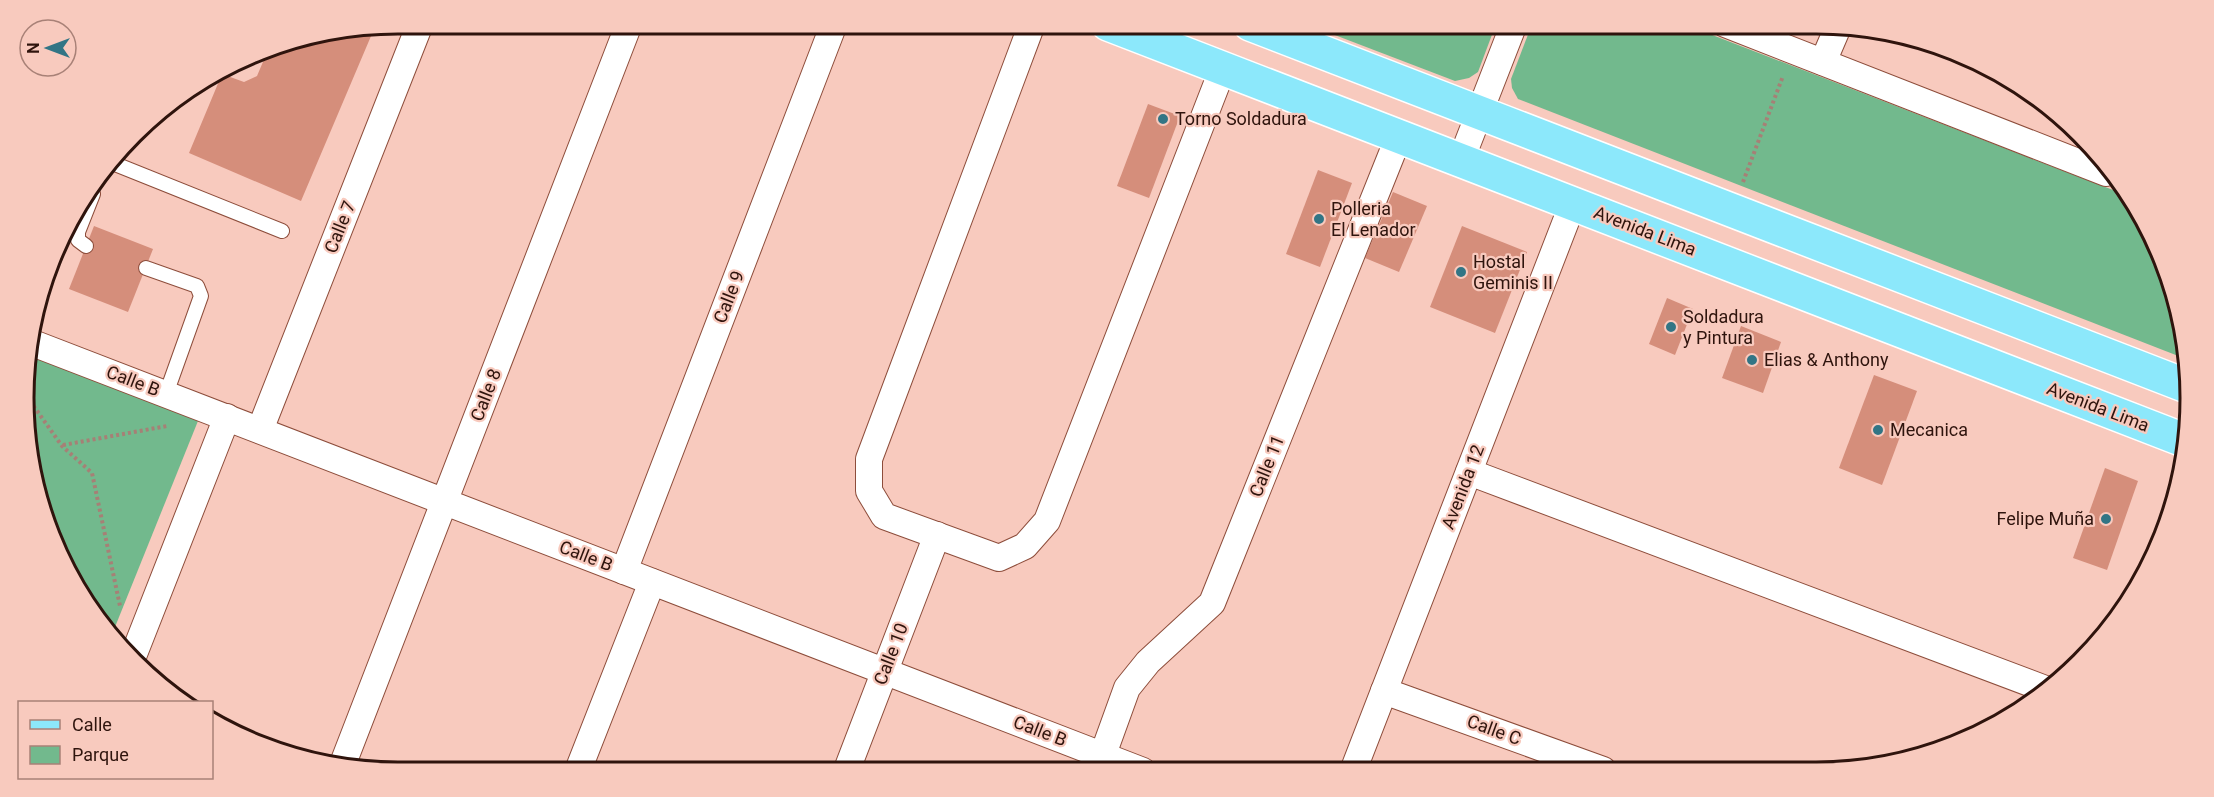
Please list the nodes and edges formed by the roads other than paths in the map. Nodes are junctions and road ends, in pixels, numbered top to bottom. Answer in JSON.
{"nodes":[{"id":1,"x":416,"y":34,"type":"edge"},
{"id":2,"x":625,"y":34,"type":"edge"},
{"id":3,"x":830,"y":34,"type":"edge"},
{"id":4,"x":1028,"y":34,"type":"edge"},
{"id":5,"x":1134,"y":34,"type":"edge"},
{"id":6,"x":1276,"y":34,"type":"edge"},
{"id":7,"x":1510,"y":34,"type":"edge"},
{"id":8,"x":1750,"y":34,"type":"edge"},
{"id":9,"x":1835,"y":35,"type":"edge"},
{"id":10,"x":1823,"y":62,"type":"junction"},
{"id":11,"x":1223,"y":68,"type":"junction"},
{"id":12,"x":1479,"y":113,"type":"junction"},
{"id":13,"x":1400,"y":136,"type":"junction"},
{"id":14,"x":1461,"y":160,"type":"junction"},
{"id":15,"x":119,"y":166,"type":"edge"},
{"id":16,"x":2099,"y":170,"type":"edge"},
{"id":17,"x":1573,"y":203,"type":"junction"},
{"id":18,"x":86,"y":211,"type":"edge"},
{"id":19,"x":282,"y":231,"type":"dead end"},
{"id":20,"x":86,"y":246,"type":"dead end"},
{"id":21,"x":146,"y":268,"type":"dead end"},
{"id":22,"x":39,"y":345,"type":"edge"},
{"id":23,"x":2179,"y":383,"type":"edge"},
{"id":24,"x":166,"y":394,"type":"junction"},
{"id":25,"x":226,"y":417,"type":"junction"},
{"id":26,"x":260,"y":430,"type":"junction"},
{"id":27,"x":2177,"y":437,"type":"edge"},
{"id":28,"x":1469,"y":472,"type":"junction"},
{"id":29,"x":444,"y":501,"type":"junction"},
{"id":30,"x":937,"y":535,"type":"junction"},
{"id":31,"x":624,"y":571,"type":"junction"},
{"id":32,"x":652,"y":582,"type":"junction"},
{"id":33,"x":135,"y":650,"type":"edge"},
{"id":34,"x":884,"y":671,"type":"junction"},
{"id":35,"x":2038,"y":686,"type":"edge"},
{"id":36,"x":1384,"y":691,"type":"junction"},
{"id":37,"x":345,"y":758,"type":"edge"},
{"id":38,"x":581,"y":762,"type":"edge"},
{"id":39,"x":850,"y":762,"type":"edge"},
{"id":40,"x":1095,"y":762,"type":"edge"},
{"id":41,"x":1101,"y":762,"type":"edge"},
{"id":42,"x":1356,"y":762,"type":"edge"},
{"id":43,"x":1581,"y":762,"type":"edge"}],
"edges":[{"from":1,"to":26,"type":"street","name":"Calle 7"},
{"from":2,"to":29,"type":"street","name":"Calle 8"},
{"from":3,"to":31,"type":"street","name":"Calle 9"},
{"from":4,"to":30,"type":"street"},
{"from":5,"to":11,"type":"main road","name":"Avenida Lima"},
{"from":6,"to":12,"type":"main road"},
{"from":7,"to":12,"type":"street"},
{"from":8,"to":10,"type":"street"},
{"from":9,"to":10,"type":"street"},
{"from":10,"to":16,"type":"street"},
{"from":11,"to":13,"type":"main road","name":"Avenida Lima"},
{"from":11,"to":30,"type":"street"},
{"from":12,"to":14,"type":"street"},
{"from":12,"to":23,"type":"main road"},
{"from":13,"to":14,"type":"main road","name":"Avenida Lima"},
{"from":13,"to":41,"type":"street","name":"Calle 11"},
{"from":14,"to":17,"type":"main road","name":"Avenida Lima"},
{"from":15,"to":19,"type":"lane"},
{"from":17,"to":27,"type":"main road","name":"Avenida Lima"},
{"from":17,"to":28,"type":"street","name":"Avenida 12"},
{"from":18,"to":20,"type":"lane"},
{"from":21,"to":24,"type":"lane"},
{"from":22,"to":24,"type":"street","name":"Calle B"},
{"from":24,"to":25,"type":"street","name":"Calle B"},
{"from":25,"to":26,"type":"street","name":"Calle B"},
{"from":25,"to":33,"type":"street"},
{"from":26,"to":29,"type":"street","name":"Calle B"},
{"from":28,"to":35,"type":"street"},
{"from":28,"to":36,"type":"street","name":"Avenida 12"},
{"from":29,"to":31,"type":"street","name":"Calle B"},
{"from":29,"to":37,"type":"street","name":"Calle 8"},
{"from":30,"to":34,"type":"street","name":"Calle 10"},
{"from":31,"to":32,"type":"street","name":"Calle B"},
{"from":32,"to":34,"type":"street","name":"Calle B"},
{"from":32,"to":38,"type":"street"},
{"from":34,"to":39,"type":"street","name":"Calle 10"},
{"from":34,"to":40,"type":"street","name":"Calle B"},
{"from":36,"to":42,"type":"street","name":"Avenida 12"},
{"from":36,"to":43,"type":"street","name":"Calle C"}]}
